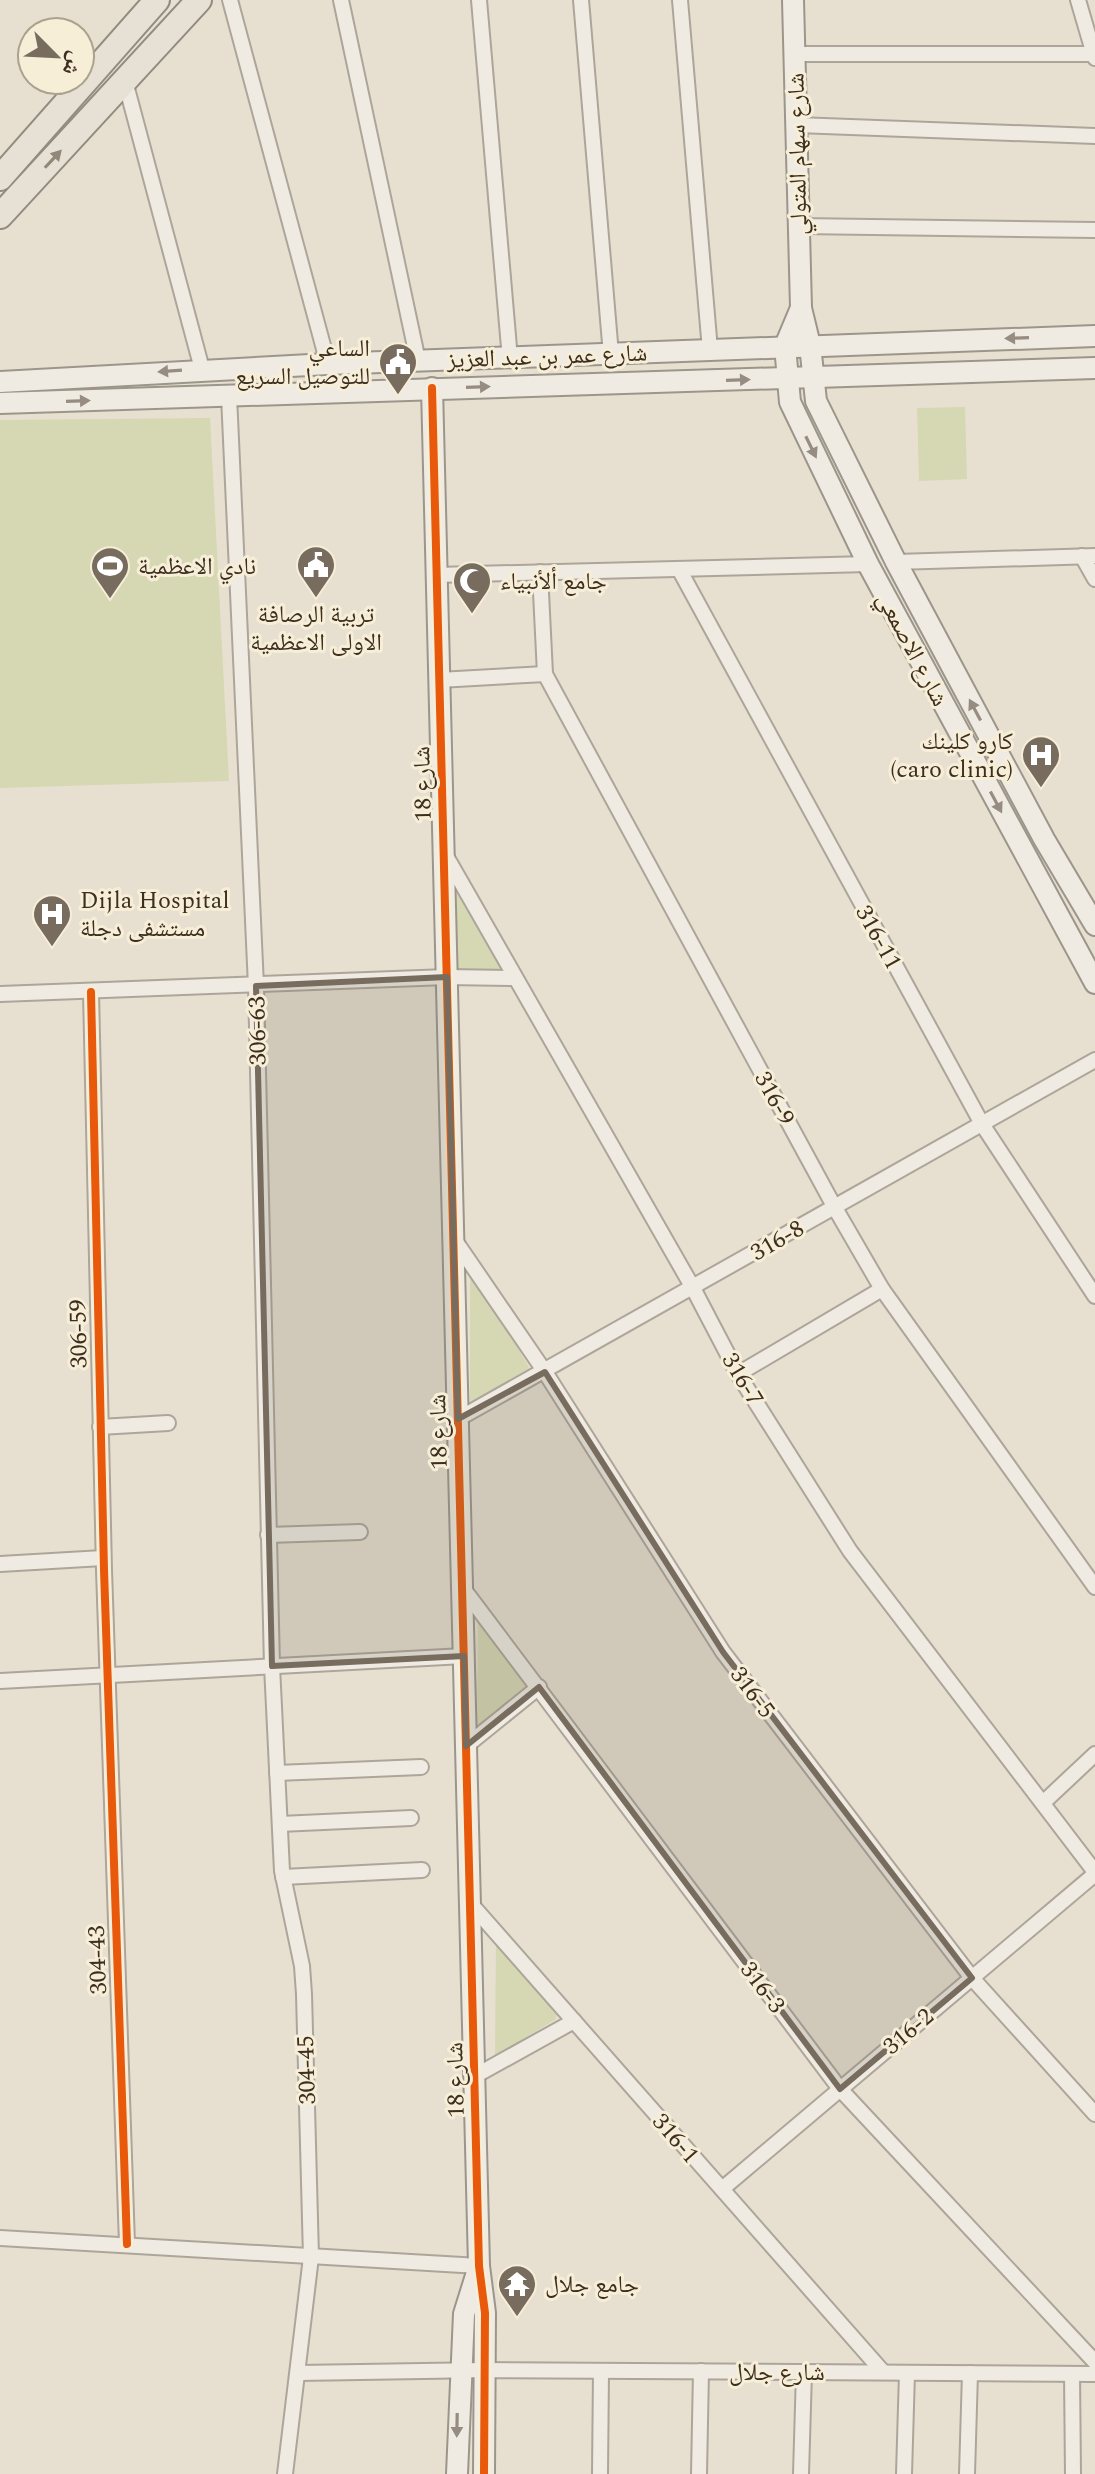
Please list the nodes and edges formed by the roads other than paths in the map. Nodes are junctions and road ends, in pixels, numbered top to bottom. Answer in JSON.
{"nodes":[{"id":1,"x":157,"y":0,"type":"edge"},
{"id":2,"x":199,"y":0,"type":"edge"},
{"id":3,"x":230,"y":0,"type":"edge"},
{"id":4,"x":341,"y":0,"type":"edge"},
{"id":5,"x":479,"y":0,"type":"edge"},
{"id":6,"x":581,"y":0,"type":"edge"},
{"id":7,"x":680,"y":0,"type":"edge"},
{"id":8,"x":793,"y":0,"type":"edge"},
{"id":9,"x":1078,"y":0,"type":"edge"},
{"id":10,"x":795,"y":54,"type":"junction"},
{"id":11,"x":1095,"y":55,"type":"edge"},
{"id":12,"x":125,"y":81,"type":"junction"},
{"id":13,"x":797,"y":125,"type":"junction"},
{"id":14,"x":1095,"y":136,"type":"edge"},
{"id":15,"x":0,"y":178,"type":"edge"},
{"id":16,"x":0,"y":216,"type":"edge"},
{"id":17,"x":799,"y":226,"type":"junction"},
{"id":18,"x":1095,"y":230,"type":"edge"},
{"id":19,"x":801,"y":308,"type":"junction"},
{"id":20,"x":1095,"y":336,"type":"edge"},
{"id":21,"x":810,"y":345,"type":"junction"},
{"id":22,"x":785,"y":346,"type":"junction"},
{"id":23,"x":710,"y":350,"type":"junction"},
{"id":24,"x":611,"y":355,"type":"junction"},
{"id":25,"x":510,"y":359,"type":"junction"},
{"id":26,"x":418,"y":361,"type":"junction"},
{"id":27,"x":328,"y":364,"type":"junction"},
{"id":28,"x":1095,"y":368,"type":"edge"},
{"id":29,"x":202,"y":369,"type":"junction"},
{"id":30,"x":811,"y":377,"type":"junction"},
{"id":31,"x":786,"y":378,"type":"junction"},
{"id":32,"x":0,"y":382,"type":"edge"},
{"id":33,"x":432,"y":388,"type":"junction"},
{"id":34,"x":229,"y":396,"type":"junction"},
{"id":35,"x":0,"y":403,"type":"edge"},
{"id":36,"x":1089,"y":556,"type":"edge"},
{"id":37,"x":896,"y":562,"type":"junction"},
{"id":38,"x":868,"y":564,"type":"junction"},
{"id":39,"x":679,"y":569,"type":"junction"},
{"id":40,"x":540,"y":572,"type":"junction"},
{"id":41,"x":436,"y":575,"type":"junction"},
{"id":42,"x":1095,"y":579,"type":"edge"},
{"id":43,"x":545,"y":674,"type":"junction"},
{"id":44,"x":439,"y":680,"type":"junction"},
{"id":45,"x":443,"y":852,"type":"junction"},
{"id":46,"x":1095,"y":925,"type":"edge"},
{"id":47,"x":447,"y":977,"type":"junction"},
{"id":48,"x":515,"y":978,"type":"junction"},
{"id":49,"x":1095,"y":983,"type":"edge"},
{"id":50,"x":256,"y":986,"type":"junction"},
{"id":51,"x":91,"y":992,"type":"junction"},
{"id":52,"x":0,"y":994,"type":"edge"},
{"id":53,"x":1095,"y":1060,"type":"edge"},
{"id":54,"x":982,"y":1124,"type":"junction"},
{"id":55,"x":835,"y":1208,"type":"junction"},
{"id":56,"x":454,"y":1239,"type":"junction"},
{"id":57,"x":693,"y":1288,"type":"junction"},
{"id":58,"x":882,"y":1289,"type":"junction"},
{"id":59,"x":1095,"y":1296,"type":"edge"},
{"id":60,"x":545,"y":1372,"type":"junction"},
{"id":61,"x":738,"y":1374,"type":"junction"},
{"id":62,"x":458,"y":1419,"type":"junction"},
{"id":63,"x":168,"y":1423,"type":"dead end"},
{"id":64,"x":100,"y":1427,"type":"junction"},
{"id":65,"x":360,"y":1532,"type":"dead end"},
{"id":66,"x":268,"y":1535,"type":"junction"},
{"id":67,"x":103,"y":1558,"type":"junction"},
{"id":68,"x":0,"y":1564,"type":"edge"},
{"id":69,"x":462,"y":1586,"type":"junction"},
{"id":70,"x":1095,"y":1587,"type":"edge"},
{"id":71,"x":464,"y":1656,"type":"junction"},
{"id":72,"x":272,"y":1666,"type":"junction"},
{"id":73,"x":107,"y":1675,"type":"junction"},
{"id":74,"x":0,"y":1681,"type":"edge"},
{"id":75,"x":539,"y":1687,"type":"junction"},
{"id":76,"x":466,"y":1746,"type":"junction"},
{"id":77,"x":1095,"y":1754,"type":"edge"},
{"id":78,"x":421,"y":1767,"type":"dead end"},
{"id":79,"x":277,"y":1773,"type":"junction"},
{"id":80,"x":1045,"y":1801,"type":"junction"},
{"id":81,"x":411,"y":1818,"type":"dead end"},
{"id":82,"x":280,"y":1824,"type":"junction"},
{"id":83,"x":422,"y":1870,"type":"dead end"},
{"id":84,"x":1095,"y":1873,"type":"edge"},
{"id":85,"x":283,"y":1877,"type":"junction"},
{"id":86,"x":470,"y":1903,"type":"junction"},
{"id":87,"x":972,"y":1978,"type":"junction"},
{"id":88,"x":574,"y":2021,"type":"junction"},
{"id":89,"x":475,"y":2076,"type":"junction"},
{"id":90,"x":840,"y":2089,"type":"junction"},
{"id":91,"x":1095,"y":2114,"type":"edge"},
{"id":92,"x":722,"y":2189,"type":"junction"},
{"id":93,"x":0,"y":2238,"type":"edge"},
{"id":94,"x":127,"y":2244,"type":"junction"},
{"id":95,"x":311,"y":2257,"type":"junction"},
{"id":96,"x":479,"y":2266,"type":"junction"},
{"id":97,"x":1095,"y":2362,"type":"edge"},
{"id":98,"x":485,"y":2370,"type":"junction"},
{"id":99,"x":459,"y":2371,"type":"junction"},
{"id":100,"x":601,"y":2371,"type":"junction"},
{"id":101,"x":701,"y":2371,"type":"junction"},
{"id":102,"x":804,"y":2372,"type":"junction"},
{"id":103,"x":883,"y":2372,"type":"junction"},
{"id":104,"x":298,"y":2373,"type":"junction"},
{"id":105,"x":907,"y":2373,"type":"junction"},
{"id":106,"x":970,"y":2373,"type":"junction"},
{"id":107,"x":1072,"y":2374,"type":"junction"},
{"id":108,"x":1095,"y":2374,"type":"edge"},
{"id":109,"x":285,"y":2474,"type":"edge"},
{"id":110,"x":457,"y":2474,"type":"edge"},
{"id":111,"x":484,"y":2474,"type":"edge"},
{"id":112,"x":600,"y":2474,"type":"edge"},
{"id":113,"x":699,"y":2474,"type":"edge"},
{"id":114,"x":801,"y":2474,"type":"edge"},
{"id":115,"x":904,"y":2474,"type":"edge"},
{"id":116,"x":967,"y":2474,"type":"edge"},
{"id":117,"x":1073,"y":2474,"type":"edge"}],
"edges":[{"from":1,"to":15,"type":"main road"},
{"from":2,"to":12,"type":"main road"},
{"from":3,"to":27,"type":"street"},
{"from":4,"to":26,"type":"street"},
{"from":5,"to":25,"type":"street"},
{"from":6,"to":24,"type":"street"},
{"from":7,"to":23,"type":"street"},
{"from":8,"to":10,"type":"street","name":"شارع سهام المتولي"},
{"from":9,"to":11,"type":"street"},
{"from":10,"to":11,"type":"street"},
{"from":10,"to":13,"type":"street","name":"شارع سهام المتولي"},
{"from":16,"to":12,"type":"main road","one_way":true},
{"from":12,"to":29,"type":"street"},
{"from":13,"to":14,"type":"street"},
{"from":13,"to":17,"type":"street","name":"شارع سهام المتولي"},
{"from":17,"to":18,"type":"street"},
{"from":17,"to":19,"type":"street","name":"شارع سهام المتولي"},
{"from":19,"to":21,"type":"street","name":"شارع سهام المتولي"},
{"from":19,"to":22,"type":"street","name":"شارع سهام المتولي"},
{"from":20,"to":21,"type":"street","name":"شارع عمر بن عبد العزيز","one_way":true},
{"from":21,"to":22,"type":"street","name":"شارع عمر بن عبد العزيز"},
{"from":21,"to":30,"type":"street","name":"شارع الاصمعي"},
{"from":22,"to":23,"type":"street","name":"شارع عمر بن عبد العزيز"},
{"from":22,"to":31,"type":"street","name":"شارع الاصمعي"},
{"from":23,"to":24,"type":"street","name":"شارع عمر بن عبد العزيز"},
{"from":24,"to":25,"type":"street","name":"شارع عمر بن عبد العزيز"},
{"from":25,"to":26,"type":"street","name":"شارع عمر بن عبد العزيز"},
{"from":26,"to":27,"type":"street","name":"شارع عمر بن عبد العزيز"},
{"from":27,"to":29,"type":"street","name":"شارع عمر بن عبد العزيز"},
{"from":28,"to":30,"type":"street","name":"شارع عمر بن عبد العزيز"},
{"from":29,"to":32,"type":"street","name":"شارع عمر بن عبد العزيز","one_way":true},
{"from":30,"to":31,"type":"street","name":"شارع عمر بن عبد العزيز"},
{"from":30,"to":37,"type":"street","name":"شارع الاصمعي"},
{"from":33,"to":31,"type":"street","name":"شارع عمر بن عبد العزيز","one_way":true},
{"from":31,"to":38,"type":"street","name":"شارع الاصمعي","one_way":true},
{"from":33,"to":34,"type":"street","name":"شارع عمر بن عبد العزيز"},
{"from":33,"to":41,"type":"street","name":"شارع 18"},
{"from":35,"to":34,"type":"street","name":"شارع عمر بن عبد العزيز","one_way":true},
{"from":34,"to":50,"type":"street","name":"306-63"},
{"from":36,"to":37,"type":"street"},
{"from":36,"to":42,"type":"street"},
{"from":46,"to":37,"type":"street","name":"شارع الاصمعي","one_way":true},
{"from":38,"to":39,"type":"street"},
{"from":38,"to":49,"type":"street","name":"شارع الاصمعي","one_way":true},
{"from":39,"to":40,"type":"street"},
{"from":39,"to":54,"type":"street","name":"316-11"},
{"from":40,"to":41,"type":"street"},
{"from":40,"to":43,"type":"street","name":"316-9"},
{"from":41,"to":44,"type":"street","name":"شارع 18"},
{"from":43,"to":44,"type":"street"},
{"from":43,"to":55,"type":"street","name":"316-9"},
{"from":44,"to":45,"type":"street","name":"شارع 18"},
{"from":45,"to":47,"type":"street","name":"شارع 18"},
{"from":45,"to":48,"type":"street","name":"316-7"},
{"from":47,"to":48,"type":"street"},
{"from":47,"to":50,"type":"street"},
{"from":47,"to":56,"type":"street","name":"شارع 18"},
{"from":48,"to":57,"type":"street","name":"316-7"},
{"from":50,"to":51,"type":"street"},
{"from":50,"to":66,"type":"street","name":"306-63"},
{"from":51,"to":52,"type":"street"},
{"from":51,"to":64,"type":"street","name":"306-59"},
{"from":53,"to":54,"type":"street","name":"316-8"},
{"from":54,"to":55,"type":"street","name":"316-8"},
{"from":54,"to":59,"type":"street","name":"316-11"},
{"from":55,"to":57,"type":"street","name":"316-8"},
{"from":55,"to":58,"type":"street","name":"316-9"},
{"from":56,"to":60,"type":"street","name":"316-5"},
{"from":56,"to":62,"type":"street","name":"شارع 18"},
{"from":57,"to":60,"type":"street","name":"316-8"},
{"from":57,"to":61,"type":"street","name":"316-7"},
{"from":58,"to":61,"type":"street"},
{"from":58,"to":70,"type":"street","name":"316-9"},
{"from":60,"to":62,"type":"street","name":"316-8"},
{"from":60,"to":87,"type":"street","name":"316-5"},
{"from":61,"to":80,"type":"street","name":"316-7"},
{"from":62,"to":69,"type":"street","name":"شارع 18"},
{"from":63,"to":64,"type":"street"},
{"from":64,"to":67,"type":"street","name":"306-59"},
{"from":65,"to":66,"type":"street"},
{"from":66,"to":72,"type":"street","name":"306-63"},
{"from":67,"to":68,"type":"street"},
{"from":67,"to":73,"type":"street","name":"306-59"},
{"from":69,"to":71,"type":"street","name":"شارع 18"},
{"from":69,"to":75,"type":"street","name":"316-3"},
{"from":71,"to":72,"type":"street"},
{"from":71,"to":76,"type":"street","name":"شارع 18"},
{"from":72,"to":73,"type":"street"},
{"from":72,"to":79,"type":"street","name":"304-45"},
{"from":73,"to":74,"type":"street"},
{"from":73,"to":94,"type":"street","name":"304-43"},
{"from":75,"to":76,"type":"street"},
{"from":75,"to":90,"type":"street","name":"316-3"},
{"from":76,"to":86,"type":"street","name":"شارع 18"},
{"from":77,"to":80,"type":"street"},
{"from":78,"to":79,"type":"street"},
{"from":79,"to":82,"type":"street","name":"304-45"},
{"from":80,"to":84,"type":"street","name":"316-7"},
{"from":81,"to":82,"type":"street"},
{"from":82,"to":85,"type":"street","name":"304-45"},
{"from":83,"to":85,"type":"street"},
{"from":84,"to":87,"type":"street","name":"316-2"},
{"from":85,"to":95,"type":"street","name":"304-45"},
{"from":86,"to":88,"type":"street","name":"316-1"},
{"from":86,"to":89,"type":"street","name":"شارع 18"},
{"from":87,"to":90,"type":"street","name":"316-2"},
{"from":87,"to":91,"type":"street","name":"316-5"},
{"from":88,"to":89,"type":"street"},
{"from":88,"to":92,"type":"street","name":"316-1"},
{"from":89,"to":96,"type":"street","name":"شارع 18"},
{"from":90,"to":92,"type":"street","name":"316-2"},
{"from":90,"to":97,"type":"street","name":"316-3"},
{"from":92,"to":103,"type":"street","name":"316-1"},
{"from":93,"to":94,"type":"street"},
{"from":94,"to":95,"type":"street"},
{"from":95,"to":96,"type":"street"},
{"from":95,"to":104,"type":"street","name":"304-45"},
{"from":96,"to":98,"type":"street","name":"شارع 18"},
{"from":96,"to":99,"type":"street","name":"شارع 18"},
{"from":98,"to":99,"type":"street","name":"شارع جلال"},
{"from":98,"to":100,"type":"street","name":"شارع جلال"},
{"from":98,"to":111,"type":"street","name":"شارع 18"},
{"from":99,"to":104,"type":"street","name":"شارع جلال"},
{"from":99,"to":110,"type":"street","name":"شارع 18","one_way":true},
{"from":100,"to":101,"type":"street","name":"شارع جلال"},
{"from":100,"to":112,"type":"street"},
{"from":101,"to":102,"type":"street","name":"شارع جلال"},
{"from":101,"to":113,"type":"street"},
{"from":102,"to":103,"type":"street","name":"شارع جلال"},
{"from":102,"to":114,"type":"street"},
{"from":103,"to":105,"type":"street","name":"شارع جلال"},
{"from":104,"to":109,"type":"street","name":"304-45"},
{"from":105,"to":106,"type":"street","name":"شارع جلال"},
{"from":105,"to":115,"type":"street"},
{"from":106,"to":107,"type":"street","name":"شارع جلال"},
{"from":106,"to":116,"type":"street"},
{"from":107,"to":108,"type":"street","name":"شارع جلال"},
{"from":107,"to":117,"type":"street"}]}
